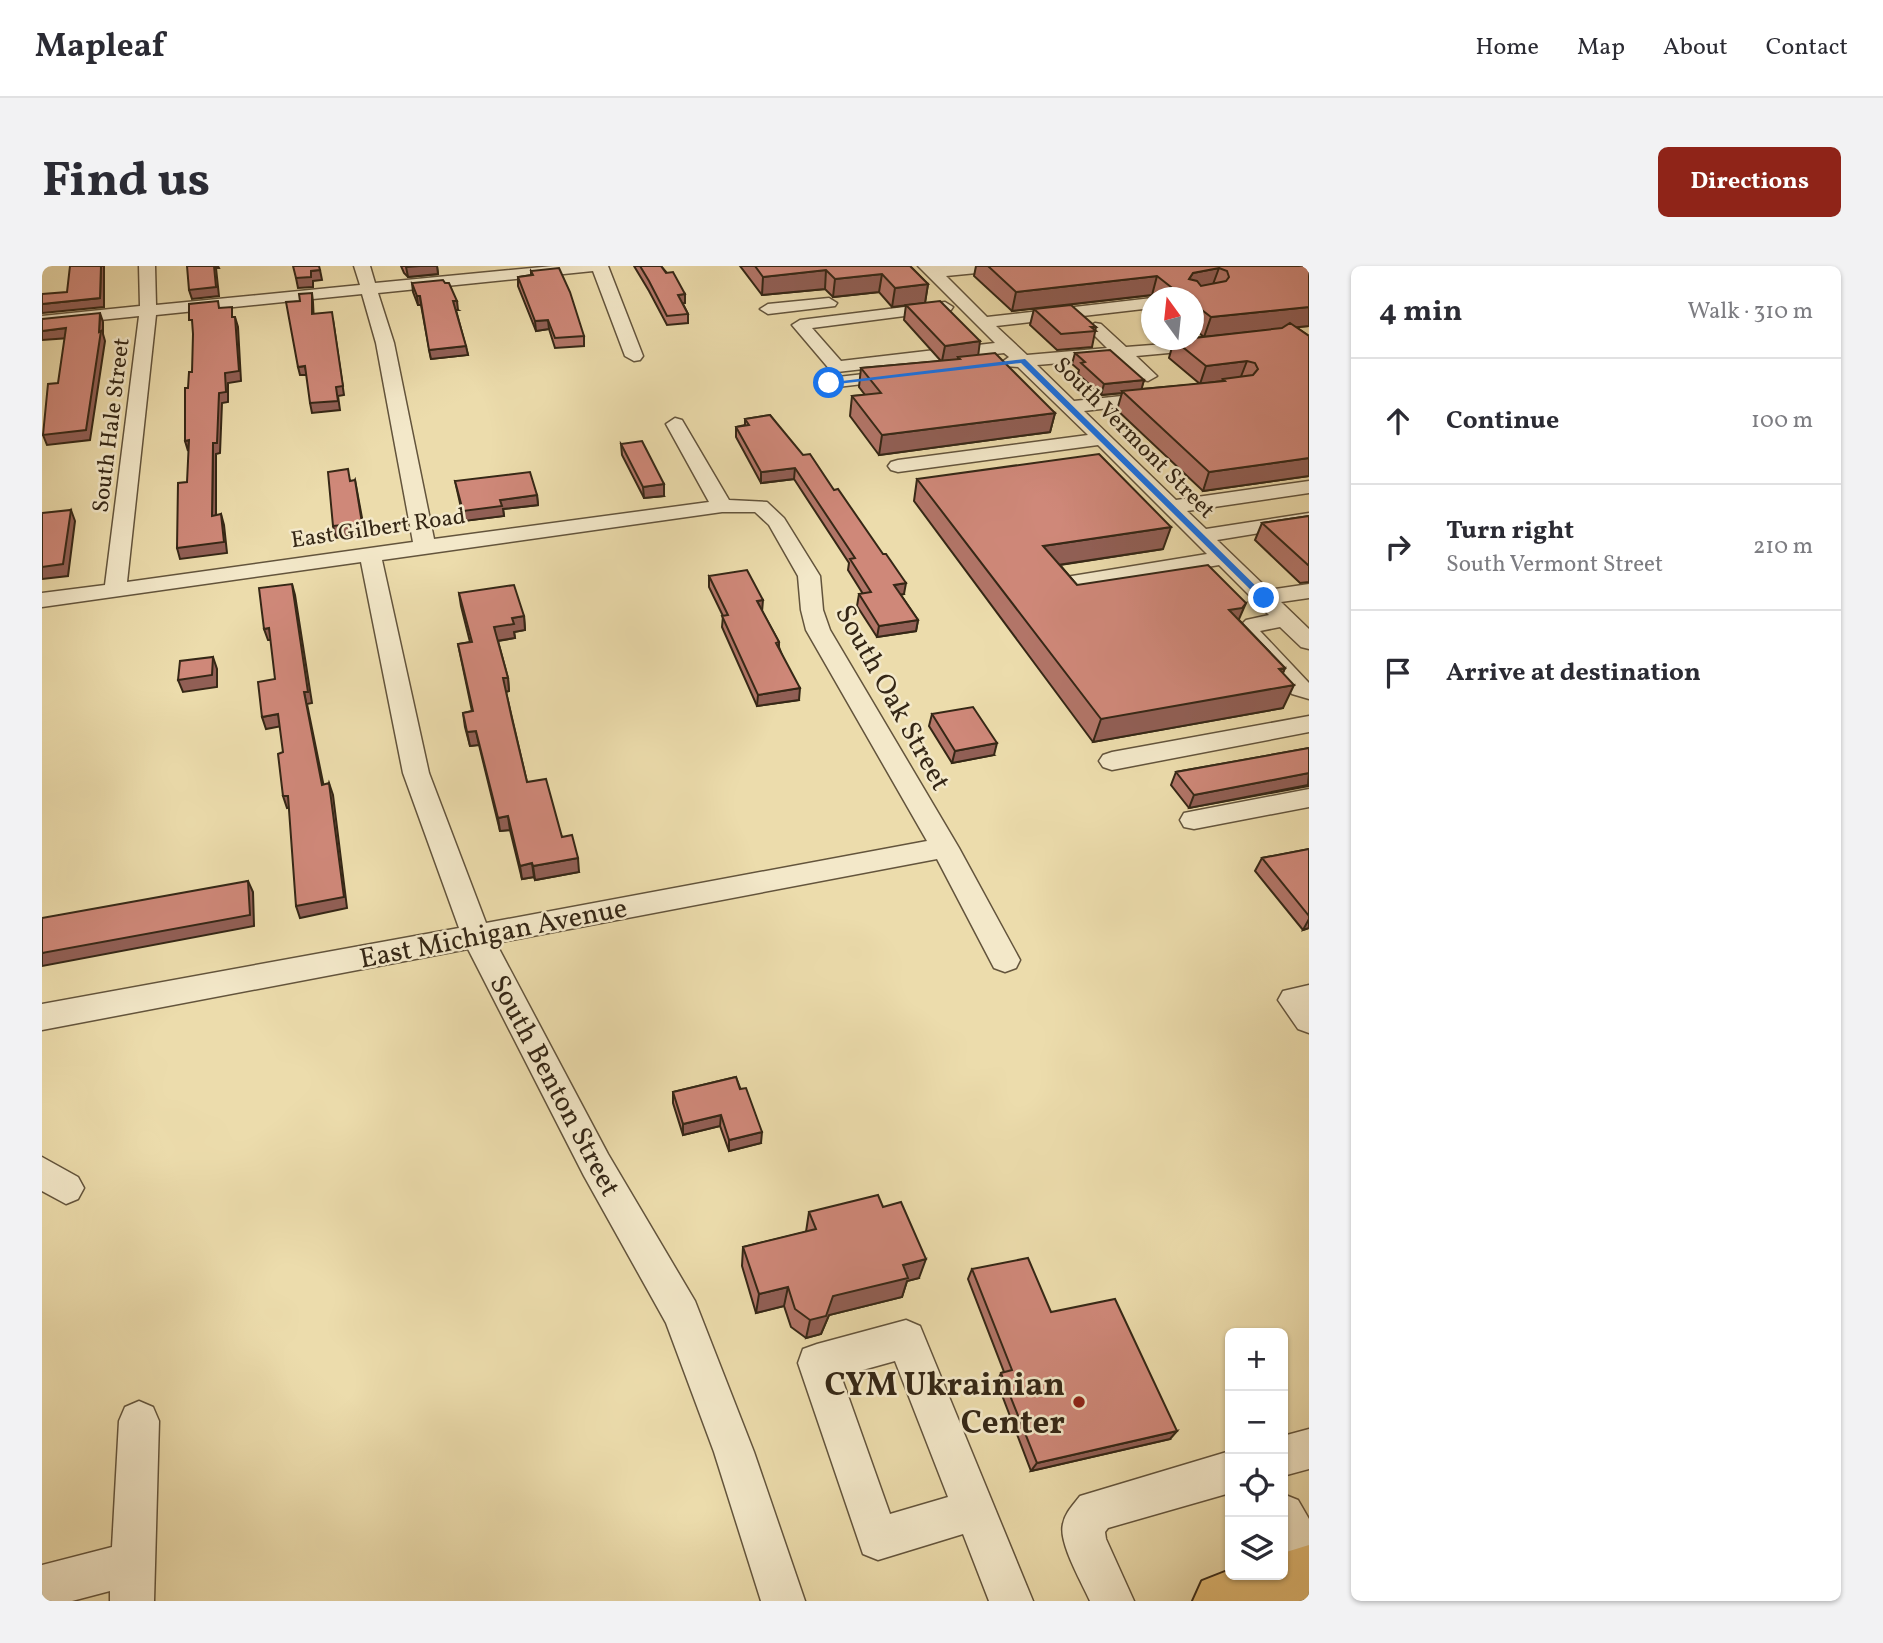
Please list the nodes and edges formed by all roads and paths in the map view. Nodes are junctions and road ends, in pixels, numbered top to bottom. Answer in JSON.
{"nodes":[{"id":1,"x":147,"y":266,"type":"edge"},
{"id":2,"x":362,"y":266,"type":"edge"},
{"id":3,"x":599,"y":266,"type":"edge"},
{"id":4,"x":997,"y":266,"type":"edge"},
{"id":5,"x":930,"y":270,"type":"edge"},
{"id":6,"x":370,"y":289,"type":"junction"},
{"id":7,"x":951,"y":290,"type":"junction"},
{"id":8,"x":899,"y":296,"type":"edge"},
{"id":9,"x":846,"y":301,"type":"edge"},
{"id":10,"x":1141,"y":304,"type":"edge"},
{"id":11,"x":966,"y":305,"type":"junction"},
{"id":12,"x":768,"y":309,"type":"dead end"},
{"id":13,"x":148,"y":310,"type":"junction"},
{"id":14,"x":42,"y":321,"type":"edge"},
{"id":15,"x":984,"y":322,"type":"junction"},
{"id":16,"x":1095,"y":328,"type":"edge"},
{"id":17,"x":1234,"y":342,"type":"edge"},
{"id":18,"x":1008,"y":346,"type":"junction"},
{"id":19,"x":1122,"y":353,"type":"junction"},
{"id":20,"x":634,"y":356,"type":"dead end"},
{"id":21,"x":1023,"y":360,"type":"junction"},
{"id":22,"x":1148,"y":376,"type":"dead end"},
{"id":23,"x":829,"y":383,"type":"dead end"},
{"id":24,"x":1174,"y":395,"type":"edge"},
{"id":25,"x":1070,"y":407,"type":"junction"},
{"id":26,"x":675,"y":424,"type":"dead end"},
{"id":27,"x":1102,"y":439,"type":"junction"},
{"id":28,"x":1120,"y":457,"type":"junction"},
{"id":29,"x":1094,"y":461,"type":"edge"},
{"id":30,"x":898,"y":466,"type":"dead end"},
{"id":31,"x":1309,"y":486,"type":"edge"},
{"id":32,"x":722,"y":506,"type":"junction"},
{"id":33,"x":1171,"y":507,"type":"junction"},
{"id":34,"x":1309,"y":519,"type":"edge"},
{"id":35,"x":1200,"y":536,"type":"junction"},
{"id":36,"x":425,"y":547,"type":"junction"},
{"id":37,"x":370,"y":555,"type":"junction"},
{"id":38,"x":1224,"y":558,"type":"junction"},
{"id":39,"x":1066,"y":584,"type":"edge"},
{"id":40,"x":115,"y":590,"type":"junction"},
{"id":41,"x":1309,"y":591,"type":"edge"},
{"id":42,"x":1264,"y":598,"type":"junction"},
{"id":43,"x":42,"y":600,"type":"edge"},
{"id":44,"x":1285,"y":619,"type":"junction"},
{"id":45,"x":1309,"y":642,"type":"edge"},
{"id":46,"x":1309,"y":691,"type":"edge"},
{"id":47,"x":1309,"y":724,"type":"edge"},
{"id":48,"x":1112,"y":761,"type":"dead end"},
{"id":49,"x":1309,"y":798,"type":"edge"},
{"id":50,"x":1194,"y":820,"type":"dead end"},
{"id":51,"x":945,"y":848,"type":"junction"},
{"id":52,"x":476,"y":934,"type":"junction"},
{"id":53,"x":1005,"y":960,"type":"dead end"},
{"id":54,"x":1309,"y":997,"type":"edge"},
{"id":55,"x":42,"y":1017,"type":"edge"},
{"id":56,"x":1309,"y":1020,"type":"edge"},
{"id":57,"x":139,"y":1421,"type":"dead end"},
{"id":58,"x":1309,"y":1449,"type":"edge"},
{"id":59,"x":1288,"y":1455,"type":"edge"},
{"id":60,"x":1225,"y":1473,"type":"edge"},
{"id":61,"x":974,"y":1510,"type":"junction"},
{"id":62,"x":1284,"y":1517,"type":"edge"},
{"id":63,"x":1309,"y":1560,"type":"edge"},
{"id":64,"x":1309,"y":1573,"type":"edge"},
{"id":65,"x":133,"y":1582,"type":"edge"},
{"id":66,"x":42,"y":1587,"type":"edge"},
{"id":67,"x":783,"y":1601,"type":"edge"},
{"id":68,"x":1011,"y":1601,"type":"edge"},
{"id":69,"x":1112,"y":1601,"type":"edge"},
{"id":70,"x":1222,"y":1601,"type":"edge"}],
"edges":[{"from":1,"to":13,"type":"street","name":"South Hale Street"},
{"from":2,"to":6,"type":"street"},
{"from":3,"to":6,"type":"street"},
{"from":3,"to":20,"type":"street"},
{"from":4,"to":5,"type":"street"},
{"from":5,"to":7,"type":"street","name":"South Vermont Street"},
{"from":6,"to":13,"type":"street"},
{"from":6,"to":36,"type":"street"},
{"from":7,"to":8,"type":"street"},
{"from":7,"to":11,"type":"street","name":"South Vermont Street"},
{"from":9,"to":12,"type":"street"},
{"from":10,"to":15,"type":"street"},
{"from":11,"to":15,"type":"street","name":"South Vermont Street"},
{"from":11,"to":18,"type":"street"},
{"from":13,"to":14,"type":"street"},
{"from":13,"to":40,"type":"street","name":"South Hale Street"},
{"from":15,"to":18,"type":"street","name":"South Vermont Street"},
{"from":16,"to":19,"type":"street"},
{"from":17,"to":19,"type":"street"},
{"from":18,"to":21,"type":"street","name":"South Vermont Street"},
{"from":19,"to":21,"type":"street"},
{"from":19,"to":22,"type":"street"},
{"from":21,"to":23,"type":"street"},
{"from":21,"to":25,"type":"street","name":"South Vermont Street"},
{"from":24,"to":25,"type":"street"},
{"from":25,"to":27,"type":"street","name":"South Vermont Street"},
{"from":26,"to":32,"type":"street"},
{"from":27,"to":28,"type":"street","name":"South Vermont Street"},
{"from":27,"to":30,"type":"street"},
{"from":28,"to":29,"type":"street"},
{"from":28,"to":33,"type":"street","name":"South Vermont Street"},
{"from":31,"to":33,"type":"street"},
{"from":32,"to":36,"type":"street","name":"East Gilbert Road"},
{"from":32,"to":51,"type":"street","name":"South Oak Street"},
{"from":33,"to":35,"type":"street","name":"South Vermont Street"},
{"from":34,"to":35,"type":"street"},
{"from":35,"to":38,"type":"street","name":"South Vermont Street"},
{"from":36,"to":37,"type":"street","name":"East Gilbert Road"},
{"from":37,"to":40,"type":"street","name":"East Gilbert Road"},
{"from":37,"to":52,"type":"street","name":"South Benton Street"},
{"from":38,"to":39,"type":"street"},
{"from":38,"to":42,"type":"street","name":"South Vermont Street"},
{"from":40,"to":43,"type":"street","name":"East Gilbert Road"},
{"from":41,"to":42,"type":"street"},
{"from":42,"to":44,"type":"street","name":"South Vermont Street"},
{"from":44,"to":45,"type":"street","name":"South Vermont Street"},
{"from":44,"to":46,"type":"street"},
{"from":47,"to":48,"type":"street"},
{"from":49,"to":50,"type":"street"},
{"from":51,"to":52,"type":"street","name":"East Michigan Avenue"},
{"from":51,"to":53,"type":"street","name":"South Oak Street"},
{"from":52,"to":55,"type":"street","name":"East Michigan Avenue"},
{"from":52,"to":67,"type":"street","name":"South Benton Street"},
{"from":54,"to":56,"type":"street"},
{"from":57,"to":65,"type":"street"},
{"from":58,"to":59,"type":"street"},
{"from":60,"to":69,"type":"street"},
{"from":61,"to":61,"type":"street"},
{"from":61,"to":68,"type":"street"},
{"from":62,"to":63,"type":"street"},
{"from":64,"to":70,"type":"main road"},
{"from":65,"to":66,"type":"street"}]}
